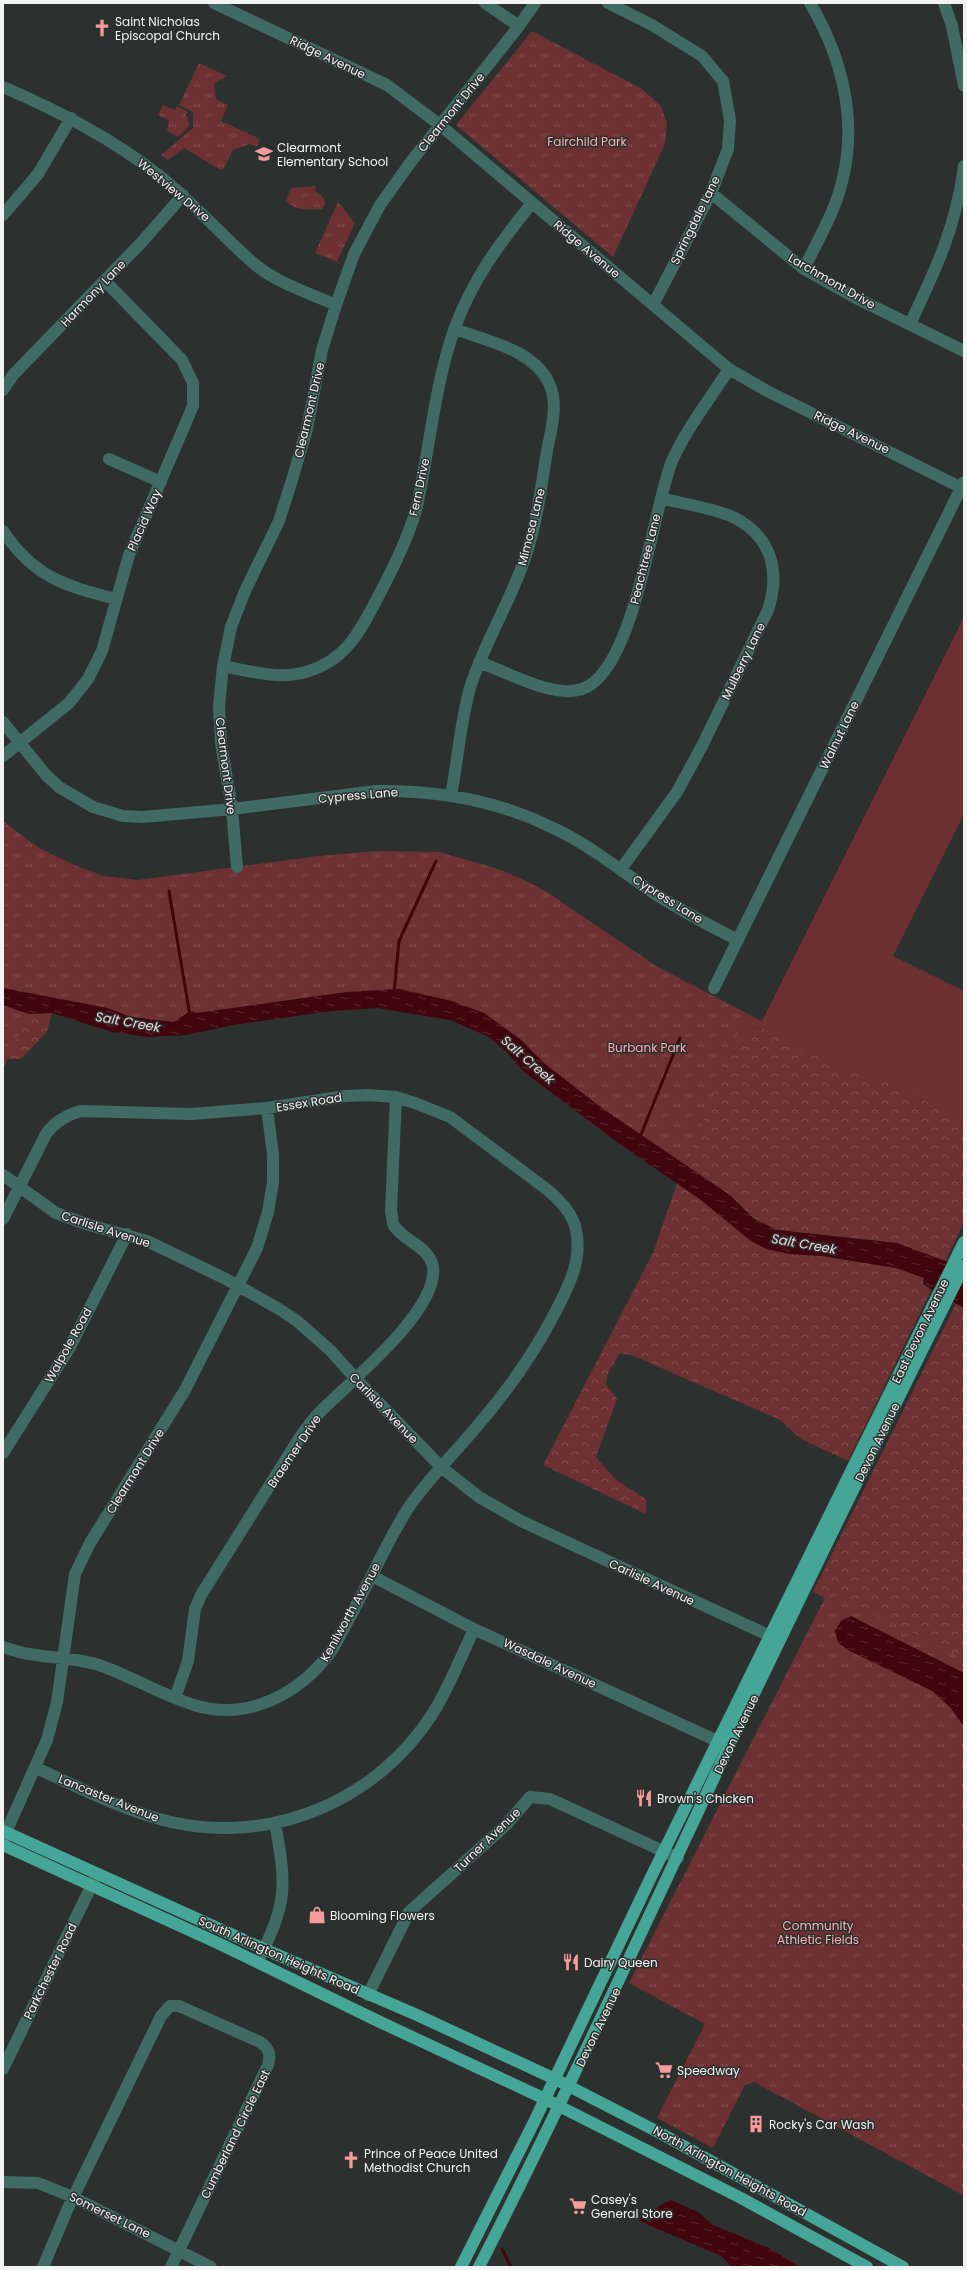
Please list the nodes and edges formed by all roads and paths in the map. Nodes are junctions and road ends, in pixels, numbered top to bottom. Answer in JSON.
{"nodes":[{"id":1,"x":214,"y":3,"type":"edge"},
{"id":2,"x":485,"y":3,"type":"edge"},
{"id":3,"x":535,"y":3,"type":"edge"},
{"id":4,"x":608,"y":3,"type":"edge"},
{"id":5,"x":810,"y":3,"type":"edge"},
{"id":6,"x":944,"y":3,"type":"edge"},
{"id":7,"x":519,"y":26,"type":"junction"},
{"id":8,"x":964,"y":86,"type":"edge"},
{"id":9,"x":3,"y":87,"type":"edge"},
{"id":10,"x":71,"y":118,"type":"junction"},
{"id":11,"x":440,"y":125,"type":"junction"},
{"id":12,"x":964,"y":166,"type":"edge"},
{"id":13,"x":711,"y":193,"type":"junction"},
{"id":14,"x":183,"y":195,"type":"junction"},
{"id":15,"x":532,"y":204,"type":"junction"},
{"id":16,"x":3,"y":215,"type":"edge"},
{"id":17,"x":804,"y":268,"type":"junction"},
{"id":18,"x":105,"y":281,"type":"junction"},
{"id":19,"x":336,"y":304,"type":"junction"},
{"id":20,"x":653,"y":305,"type":"junction"},
{"id":21,"x":910,"y":324,"type":"junction"},
{"id":22,"x":455,"y":329,"type":"junction"},
{"id":23,"x":964,"y":352,"type":"edge"},
{"id":24,"x":729,"y":369,"type":"junction"},
{"id":25,"x":3,"y":390,"type":"edge"},
{"id":26,"x":109,"y":459,"type":"dead end"},
{"id":27,"x":161,"y":482,"type":"junction"},
{"id":28,"x":963,"y":486,"type":"edge"},
{"id":29,"x":661,"y":498,"type":"junction"},
{"id":30,"x":3,"y":531,"type":"edge"},
{"id":31,"x":116,"y":599,"type":"junction"},
{"id":32,"x":479,"y":662,"type":"junction"},
{"id":33,"x":223,"y":666,"type":"junction"},
{"id":34,"x":3,"y":722,"type":"edge"},
{"id":35,"x":19,"y":743,"type":"junction"},
{"id":36,"x":3,"y":756,"type":"edge"},
{"id":37,"x":451,"y":795,"type":"junction"},
{"id":38,"x":232,"y":809,"type":"junction"},
{"id":39,"x":237,"y":867,"type":"dead end"},
{"id":40,"x":621,"y":870,"type":"junction"},
{"id":41,"x":738,"y":940,"type":"junction"},
{"id":42,"x":714,"y":988,"type":"dead end"},
{"id":43,"x":396,"y":1097,"type":"junction"},
{"id":44,"x":267,"y":1108,"type":"junction"},
{"id":45,"x":3,"y":1175,"type":"edge"},
{"id":46,"x":20,"y":1186,"type":"junction"},
{"id":47,"x":3,"y":1219,"type":"edge"},
{"id":48,"x":127,"y":1234,"type":"junction"},
{"id":49,"x":964,"y":1242,"type":"edge"},
{"id":50,"x":964,"y":1266,"type":"edge"},
{"id":51,"x":572,"y":1279,"type":"joint"},
{"id":52,"x":238,"y":1285,"type":"junction"},
{"id":53,"x":934,"y":1314,"type":"junction"},
{"id":54,"x":354,"y":1378,"type":"junction"},
{"id":55,"x":3,"y":1453,"type":"edge"},
{"id":56,"x":441,"y":1467,"type":"junction"},
{"id":57,"x":803,"y":1571,"type":"joint"},
{"id":58,"x":372,"y":1576,"type":"junction"},
{"id":59,"x":474,"y":1629,"type":"junction"},
{"id":60,"x":770,"y":1636,"type":"junction"},
{"id":61,"x":3,"y":1647,"type":"edge"},
{"id":62,"x":64,"y":1658,"type":"junction"},
{"id":63,"x":175,"y":1698,"type":"junction"},
{"id":64,"x":724,"y":1744,"type":"junction"},
{"id":65,"x":36,"y":1768,"type":"junction"},
{"id":66,"x":275,"y":1823,"type":"junction"},
{"id":67,"x":4,"y":1834,"type":"edge"},
{"id":68,"x":3,"y":1845,"type":"edge"},
{"id":69,"x":663,"y":1851,"type":"junction"},
{"id":70,"x":678,"y":1858,"type":"junction"},
{"id":71,"x":97,"y":1873,"type":"junction"},
{"id":72,"x":92,"y":1886,"type":"junction"},
{"id":73,"x":264,"y":1949,"type":"junction"},
{"id":74,"x":258,"y":1961,"type":"junction"},
{"id":75,"x":368,"y":1995,"type":"junction"},
{"id":76,"x":3,"y":2069,"type":"edge"},
{"id":77,"x":554,"y":2079,"type":"junction"},
{"id":78,"x":569,"y":2086,"type":"junction"},
{"id":79,"x":545,"y":2098,"type":"junction"},
{"id":80,"x":560,"y":2106,"type":"junction"},
{"id":81,"x":3,"y":2182,"type":"edge"},
{"id":82,"x":73,"y":2197,"type":"junction"},
{"id":83,"x":179,"y":2249,"type":"junction"},
{"id":84,"x":43,"y":2267,"type":"edge"},
{"id":85,"x":171,"y":2267,"type":"edge"},
{"id":86,"x":211,"y":2267,"type":"edge"},
{"id":87,"x":461,"y":2267,"type":"edge"},
{"id":88,"x":479,"y":2267,"type":"edge"},
{"id":89,"x":867,"y":2267,"type":"edge"},
{"id":90,"x":903,"y":2267,"type":"edge"}],
"edges":[{"from":1,"to":11,"type":"street","name":"Ridge Avenue"},
{"from":2,"to":7,"type":"street"},
{"from":3,"to":7,"type":"street","name":"Clearmont Drive"},
{"from":4,"to":13,"type":"street","name":"Springdale Lane"},
{"from":5,"to":17,"type":"street"},
{"from":6,"to":8,"type":"street"},
{"from":7,"to":11,"type":"street","name":"Clearmont Drive"},
{"from":9,"to":10,"type":"street","name":"Westview Drive"},
{"from":10,"to":14,"type":"street","name":"Westview Drive"},
{"from":10,"to":16,"type":"street"},
{"from":11,"to":15,"type":"street","name":"Ridge Avenue"},
{"from":11,"to":19,"type":"street","name":"Clearmont Drive"},
{"from":12,"to":21,"type":"street"},
{"from":13,"to":17,"type":"street","name":"Larchmont Drive"},
{"from":13,"to":20,"type":"street","name":"Springdale Lane"},
{"from":14,"to":18,"type":"street","name":"Harmony Lane"},
{"from":14,"to":19,"type":"street","name":"Westview Drive"},
{"from":15,"to":20,"type":"street","name":"Ridge Avenue"},
{"from":15,"to":22,"type":"street","name":"Fern Drive"},
{"from":17,"to":21,"type":"street","name":"Larchmont Drive"},
{"from":18,"to":25,"type":"street","name":"Harmony Lane"},
{"from":18,"to":27,"type":"street","name":"Placid Way"},
{"from":19,"to":33,"type":"street","name":"Clearmont Drive"},
{"from":20,"to":24,"type":"street","name":"Ridge Avenue"},
{"from":21,"to":23,"type":"street","name":"Larchmont Drive"},
{"from":22,"to":32,"type":"street","name":"Mimosa Lane"},
{"from":22,"to":33,"type":"street","name":"Fern Drive"},
{"from":24,"to":28,"type":"street","name":"Ridge Avenue"},
{"from":24,"to":29,"type":"street","name":"Peachtree Lane"},
{"from":26,"to":27,"type":"street"},
{"from":27,"to":31,"type":"street","name":"Placid Way"},
{"from":28,"to":41,"type":"street","name":"Walnut Lane"},
{"from":29,"to":32,"type":"street","name":"Peachtree Lane"},
{"from":29,"to":40,"type":"street","name":"Mulberry Lane"},
{"from":30,"to":31,"type":"street"},
{"from":31,"to":35,"type":"street","name":"Placid Way"},
{"from":32,"to":37,"type":"street","name":"Mimosa Lane"},
{"from":33,"to":38,"type":"street","name":"Clearmont Drive"},
{"from":34,"to":35,"type":"street","name":"Cypress Lane"},
{"from":35,"to":36,"type":"street","name":"Placid Way"},
{"from":35,"to":38,"type":"street","name":"Cypress Lane"},
{"from":37,"to":38,"type":"street","name":"Cypress Lane"},
{"from":37,"to":40,"type":"street","name":"Cypress Lane"},
{"from":38,"to":39,"type":"street","name":"Clearmont Drive"},
{"from":40,"to":41,"type":"street","name":"Cypress Lane"},
{"from":41,"to":42,"type":"street","name":"Walnut Lane"},
{"from":43,"to":44,"type":"street","name":"Essex Road"},
{"from":43,"to":51,"type":"street","name":"Essex Road"},
{"from":43,"to":54,"type":"street","name":"Braemer Drive"},
{"from":44,"to":46,"type":"street","name":"Essex Road"},
{"from":44,"to":52,"type":"street","name":"Clearmont Drive"},
{"from":45,"to":46,"type":"street","name":"Carlisle Avenue"},
{"from":46,"to":47,"type":"street","name":"Essex Road"},
{"from":46,"to":48,"type":"street","name":"Carlisle Avenue"},
{"from":48,"to":52,"type":"street","name":"Carlisle Avenue"},
{"from":48,"to":55,"type":"street","name":"Walpole Road"},
{"from":49,"to":53,"type":"main road","name":"East Devon Avenue"},
{"from":50,"to":53,"type":"main road","name":"Devon Avenue"},
{"from":51,"to":56,"type":"street","name":"Kenilworth Avenue"},
{"from":52,"to":54,"type":"street","name":"Carlisle Avenue"},
{"from":52,"to":62,"type":"street","name":"Clearmont Drive"},
{"from":53,"to":57,"type":"main road","name":"East Devon Avenue"},
{"from":53,"to":64,"type":"main road","name":"Devon Avenue"},
{"from":54,"to":56,"type":"street","name":"Carlisle Avenue"},
{"from":54,"to":63,"type":"street","name":"Braemer Drive"},
{"from":56,"to":58,"type":"street","name":"Kenilworth Avenue"},
{"from":56,"to":60,"type":"street","name":"Carlisle Avenue"},
{"from":57,"to":60,"type":"main road","name":"Devon Avenue"},
{"from":58,"to":59,"type":"street","name":"Wasdale Avenue"},
{"from":58,"to":63,"type":"street","name":"Kenilworth Avenue"},
{"from":59,"to":64,"type":"street","name":"Wasdale Avenue"},
{"from":59,"to":66,"type":"street","name":"Lancaster Avenue"},
{"from":60,"to":64,"type":"main road","name":"Devon Avenue"},
{"from":61,"to":62,"type":"street","name":"Kenilworth Avenue"},
{"from":62,"to":63,"type":"street","name":"Kenilworth Avenue"},
{"from":62,"to":65,"type":"street","name":"Clearmont Drive"},
{"from":64,"to":69,"type":"main road","name":"Devon Avenue"},
{"from":64,"to":70,"type":"main road","name":"Devon Avenue"},
{"from":65,"to":66,"type":"street","name":"Lancaster Avenue"},
{"from":65,"to":67,"type":"street","name":"Clearmont Drive"},
{"from":66,"to":73,"type":"street"},
{"from":67,"to":71,"type":"main road","name":"South Arlington Heights Road"},
{"from":68,"to":72,"type":"main road","name":"South Arlington Heights Road"},
{"from":69,"to":70,"type":"street","name":"Turner Avenue"},
{"from":69,"to":75,"type":"street","name":"Turner Avenue"},
{"from":69,"to":77,"type":"main road","name":"Devon Avenue"},
{"from":70,"to":78,"type":"main road","name":"Devon Avenue"},
{"from":71,"to":72,"type":"street","name":"Parkchester Road"},
{"from":71,"to":73,"type":"main road","name":"South Arlington Heights Road"},
{"from":72,"to":74,"type":"main road","name":"South Arlington Heights Road"},
{"from":72,"to":76,"type":"street","name":"Parkchester Road"},
{"from":73,"to":74,"type":"street"},
{"from":73,"to":75,"type":"main road","name":"South Arlington Heights Road"},
{"from":74,"to":79,"type":"main road","name":"South Arlington Heights Road"},
{"from":75,"to":77,"type":"main road","name":"South Arlington Heights Road"},
{"from":77,"to":78,"type":"main road","name":"North Arlington Heights Road"},
{"from":77,"to":79,"type":"main road","name":"Devon Avenue"},
{"from":78,"to":80,"type":"main road","name":"Devon Avenue"},
{"from":78,"to":90,"type":"main road","name":"North Arlington Heights Road"},
{"from":79,"to":80,"type":"main road","name":"North Arlington Heights Road"},
{"from":79,"to":87,"type":"main road","name":"Devon Avenue"},
{"from":80,"to":88,"type":"main road","name":"Devon Avenue"},
{"from":80,"to":89,"type":"main road","name":"North Arlington Heights Road"},
{"from":81,"to":82,"type":"street","name":"Somerset Lane"},
{"from":82,"to":83,"type":"street","name":"Somerset Lane"},
{"from":82,"to":83,"type":"street","name":"Cumberland Circle East"},
{"from":82,"to":84,"type":"street"},
{"from":83,"to":85,"type":"street"},
{"from":83,"to":86,"type":"street","name":"Somerset Lane"}]}
